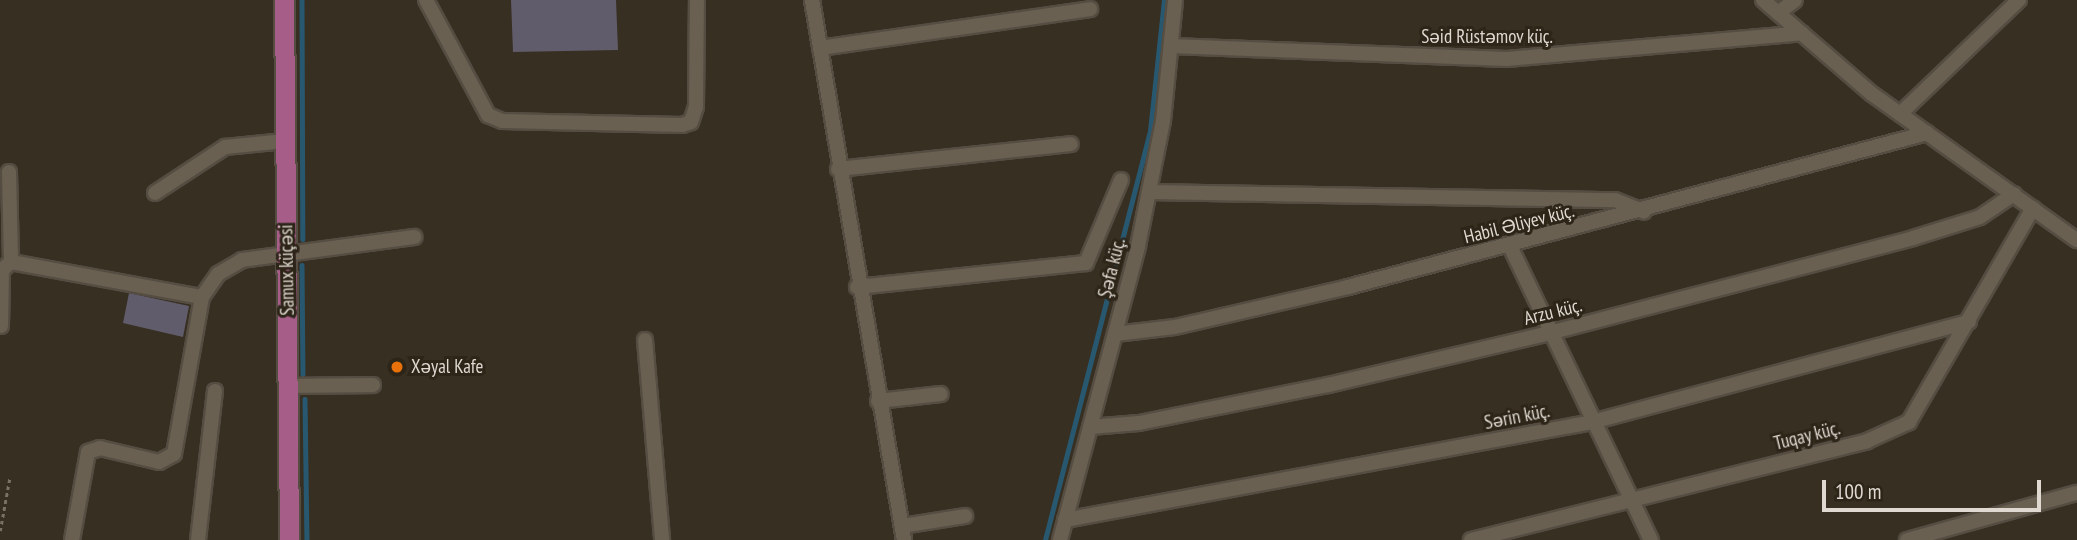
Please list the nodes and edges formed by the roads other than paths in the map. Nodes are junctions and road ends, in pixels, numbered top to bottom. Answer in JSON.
{"nodes":[{"id":1,"x":284,"y":0,"type":"edge"},
{"id":2,"x":426,"y":0,"type":"edge"},
{"id":3,"x":697,"y":0,"type":"edge"},
{"id":4,"x":812,"y":0,"type":"edge"},
{"id":5,"x":1175,"y":0,"type":"edge"},
{"id":6,"x":1763,"y":0,"type":"edge"},
{"id":7,"x":1795,"y":0,"type":"edge"},
{"id":8,"x":2019,"y":0,"type":"edge"},
{"id":9,"x":1090,"y":9,"type":"dead end"},
{"id":10,"x":1778,"y":13,"type":"junction"},
{"id":11,"x":1802,"y":33,"type":"junction"},
{"id":12,"x":1171,"y":46,"type":"junction"},
{"id":13,"x":820,"y":48,"type":"junction"},
{"id":14,"x":1900,"y":114,"type":"junction"},
{"id":15,"x":1927,"y":133,"type":"junction"},
{"id":16,"x":285,"y":141,"type":"junction"},
{"id":17,"x":1071,"y":144,"type":"dead end"},
{"id":18,"x":838,"y":169,"type":"junction"},
{"id":19,"x":9,"y":172,"type":"dead end"},
{"id":20,"x":1121,"y":180,"type":"dead end"},
{"id":21,"x":1149,"y":192,"type":"junction"},
{"id":22,"x":155,"y":193,"type":"dead end"},
{"id":23,"x":2014,"y":194,"type":"junction"},
{"id":24,"x":2033,"y":208,"type":"junction"},
{"id":25,"x":1644,"y":212,"type":"junction"},
{"id":26,"x":414,"y":237,"type":"dead end"},
{"id":27,"x":2077,"y":240,"type":"edge"},
{"id":28,"x":1510,"y":246,"type":"junction"},
{"id":29,"x":286,"y":253,"type":"junction"},
{"id":30,"x":11,"y":262,"type":"junction"},
{"id":31,"x":857,"y":287,"type":"junction"},
{"id":32,"x":202,"y":297,"type":"junction"},
{"id":33,"x":1969,"y":322,"type":"junction"},
{"id":34,"x":1,"y":326,"type":"edge"},
{"id":35,"x":1549,"y":333,"type":"junction"},
{"id":36,"x":1115,"y":334,"type":"junction"},
{"id":37,"x":645,"y":340,"type":"dead end"},
{"id":38,"x":373,"y":385,"type":"dead end"},
{"id":39,"x":288,"y":386,"type":"junction"},
{"id":40,"x":215,"y":391,"type":"dead end"},
{"id":41,"x":941,"y":394,"type":"dead end"},
{"id":42,"x":878,"y":401,"type":"junction"},
{"id":43,"x":1592,"y":422,"type":"junction"},
{"id":44,"x":1090,"y":426,"type":"junction"},
{"id":45,"x":2077,"y":493,"type":"edge"},
{"id":46,"x":1632,"y":501,"type":"junction"},
{"id":47,"x":965,"y":516,"type":"dead end"},
{"id":48,"x":1065,"y":520,"type":"junction"},
{"id":49,"x":903,"y":533,"type":"edge"},
{"id":50,"x":72,"y":540,"type":"edge"},
{"id":51,"x":198,"y":540,"type":"edge"},
{"id":52,"x":289,"y":540,"type":"edge"},
{"id":53,"x":662,"y":540,"type":"edge"},
{"id":54,"x":1060,"y":540,"type":"edge"},
{"id":55,"x":1471,"y":540,"type":"edge"},
{"id":56,"x":1651,"y":540,"type":"edge"},
{"id":57,"x":1907,"y":540,"type":"edge"}],
"edges":[{"from":1,"to":16,"type":"main road","name":"Samux küçəsi"},
{"from":2,"to":3,"type":"street"},
{"from":4,"to":13,"type":"street"},
{"from":5,"to":12,"type":"street","name":"Şəfa küç."},
{"from":6,"to":10,"type":"street"},
{"from":7,"to":10,"type":"street"},
{"from":8,"to":14,"type":"street"},
{"from":9,"to":13,"type":"street"},
{"from":10,"to":11,"type":"street"},
{"from":11,"to":12,"type":"street","name":"Səid Rüstəmov küç."},
{"from":11,"to":14,"type":"street"},
{"from":12,"to":21,"type":"street","name":"Şəfa küç."},
{"from":13,"to":18,"type":"street"},
{"from":14,"to":15,"type":"street"},
{"from":15,"to":23,"type":"street"},
{"from":15,"to":25,"type":"street","name":"Habil Əliyev küç."},
{"from":16,"to":22,"type":"street"},
{"from":16,"to":29,"type":"main road","name":"Samux küçəsi"},
{"from":17,"to":18,"type":"street"},
{"from":18,"to":31,"type":"street"},
{"from":19,"to":30,"type":"street"},
{"from":20,"to":31,"type":"street"},
{"from":21,"to":25,"type":"street"},
{"from":21,"to":36,"type":"street","name":"Şəfa küç."},
{"from":23,"to":24,"type":"street"},
{"from":23,"to":35,"type":"street","name":"Arzu küç."},
{"from":24,"to":27,"type":"street"},
{"from":24,"to":33,"type":"street","name":"Tuqay küç."},
{"from":25,"to":28,"type":"street","name":"Habil Əliyev küç."},
{"from":26,"to":29,"type":"street"},
{"from":28,"to":35,"type":"street"},
{"from":28,"to":36,"type":"street","name":"Habil Əliyev küç."},
{"from":29,"to":32,"type":"street"},
{"from":29,"to":39,"type":"main road","name":"Samux küçəsi"},
{"from":30,"to":32,"type":"street"},
{"from":30,"to":34,"type":"street"},
{"from":31,"to":42,"type":"street"},
{"from":32,"to":50,"type":"street"},
{"from":33,"to":43,"type":"street","name":"Sərin küç."},
{"from":33,"to":46,"type":"street","name":"Tuqay küç."},
{"from":35,"to":43,"type":"street"},
{"from":35,"to":44,"type":"street","name":"Arzu küç."},
{"from":36,"to":44,"type":"street","name":"Şəfa küç."},
{"from":37,"to":53,"type":"street"},
{"from":38,"to":39,"type":"street"},
{"from":39,"to":52,"type":"main road","name":"Samux küçəsi"},
{"from":40,"to":51,"type":"street"},
{"from":41,"to":42,"type":"street"},
{"from":42,"to":49,"type":"street"},
{"from":43,"to":46,"type":"street"},
{"from":43,"to":48,"type":"street","name":"Sərin küç."},
{"from":44,"to":48,"type":"street","name":"Şəfa küç."},
{"from":45,"to":57,"type":"street"},
{"from":46,"to":55,"type":"street","name":"Tuqay küç."},
{"from":46,"to":56,"type":"street"},
{"from":47,"to":49,"type":"street"},
{"from":48,"to":54,"type":"street","name":"Şəfa küç."}]}
